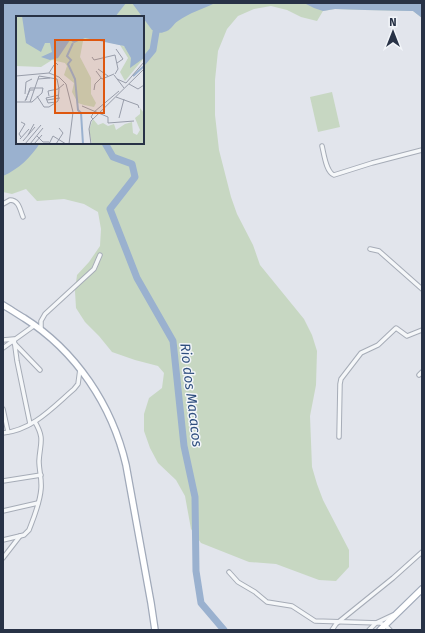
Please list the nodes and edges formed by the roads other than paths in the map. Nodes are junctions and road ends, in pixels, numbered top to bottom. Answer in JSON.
{"nodes":[{"id":1,"x":322,"y":146,"type":"dead end"},
{"id":2,"x":422,"y":150,"type":"edge"},
{"id":3,"x":3,"y":204,"type":"edge"},
{"id":4,"x":23,"y":217,"type":"dead end"},
{"id":5,"x":370,"y":249,"type":"dead end"},
{"id":6,"x":100,"y":255,"type":"dead end"},
{"id":7,"x":422,"y":289,"type":"edge"},
{"id":8,"x":3,"y":306,"type":"edge"},
{"id":9,"x":35,"y":325,"type":"junction"},
{"id":10,"x":41,"y":330,"type":"junction"},
{"id":11,"x":422,"y":330,"type":"edge"},
{"id":12,"x":3,"y":340,"type":"edge"},
{"id":13,"x":14,"y":341,"type":"junction"},
{"id":14,"x":3,"y":348,"type":"edge"},
{"id":15,"x":80,"y":369,"type":"junction"},
{"id":16,"x":40,"y":370,"type":"dead end"},
{"id":17,"x":422,"y":372,"type":"edge"},
{"id":18,"x":419,"y":375,"type":"dead end"},
{"id":19,"x":3,"y":410,"type":"edge"},
{"id":20,"x":35,"y":422,"type":"junction"},
{"id":21,"x":30,"y":424,"type":"junction"},
{"id":22,"x":5,"y":433,"type":"edge"},
{"id":23,"x":339,"y":437,"type":"dead end"},
{"id":24,"x":41,"y":475,"type":"junction"},
{"id":25,"x":3,"y":481,"type":"edge"},
{"id":26,"x":38,"y":503,"type":"junction"},
{"id":27,"x":3,"y":511,"type":"edge"},
{"id":28,"x":20,"y":536,"type":"junction"},
{"id":29,"x":3,"y":540,"type":"edge"},
{"id":30,"x":422,"y":552,"type":"edge"},
{"id":31,"x":3,"y":558,"type":"edge"},
{"id":32,"x":229,"y":572,"type":"dead end"},
{"id":33,"x":422,"y":590,"type":"edge"},
{"id":34,"x":397,"y":614,"type":"junction"},
{"id":35,"x":340,"y":621,"type":"junction"},
{"id":36,"x":376,"y":623,"type":"junction"},
{"id":37,"x":385,"y":625,"type":"junction"},
{"id":38,"x":155,"y":630,"type":"edge"},
{"id":39,"x":332,"y":630,"type":"edge"},
{"id":40,"x":369,"y":630,"type":"edge"},
{"id":41,"x":380,"y":630,"type":"edge"},
{"id":42,"x":390,"y":630,"type":"edge"}],
"edges":[{"from":1,"to":2,"type":"street"},
{"from":3,"to":4,"type":"street"},
{"from":5,"to":7,"type":"street"},
{"from":6,"to":10,"type":"street"},
{"from":8,"to":9,"type":"main road"},
{"from":9,"to":10,"type":"main road"},
{"from":9,"to":13,"type":"street"},
{"from":10,"to":15,"type":"main road"},
{"from":11,"to":23,"type":"street"},
{"from":12,"to":13,"type":"street"},
{"from":13,"to":14,"type":"street"},
{"from":13,"to":16,"type":"street"},
{"from":13,"to":21,"type":"street"},
{"from":15,"to":20,"type":"street"},
{"from":15,"to":38,"type":"main road"},
{"from":17,"to":18,"type":"street"},
{"from":19,"to":22,"type":"street"},
{"from":20,"to":21,"type":"street"},
{"from":20,"to":24,"type":"street"},
{"from":21,"to":22,"type":"street"},
{"from":24,"to":25,"type":"street"},
{"from":24,"to":26,"type":"street"},
{"from":26,"to":27,"type":"street"},
{"from":26,"to":28,"type":"street"},
{"from":28,"to":29,"type":"street"},
{"from":28,"to":31,"type":"street"},
{"from":30,"to":35,"type":"street"},
{"from":32,"to":35,"type":"street"},
{"from":33,"to":34,"type":"main road"},
{"from":34,"to":36,"type":"street"},
{"from":34,"to":37,"type":"main road"},
{"from":35,"to":36,"type":"street"},
{"from":35,"to":39,"type":"street"},
{"from":36,"to":37,"type":"street"},
{"from":36,"to":40,"type":"street"},
{"from":37,"to":41,"type":"main road"},
{"from":37,"to":42,"type":"street"}]}
